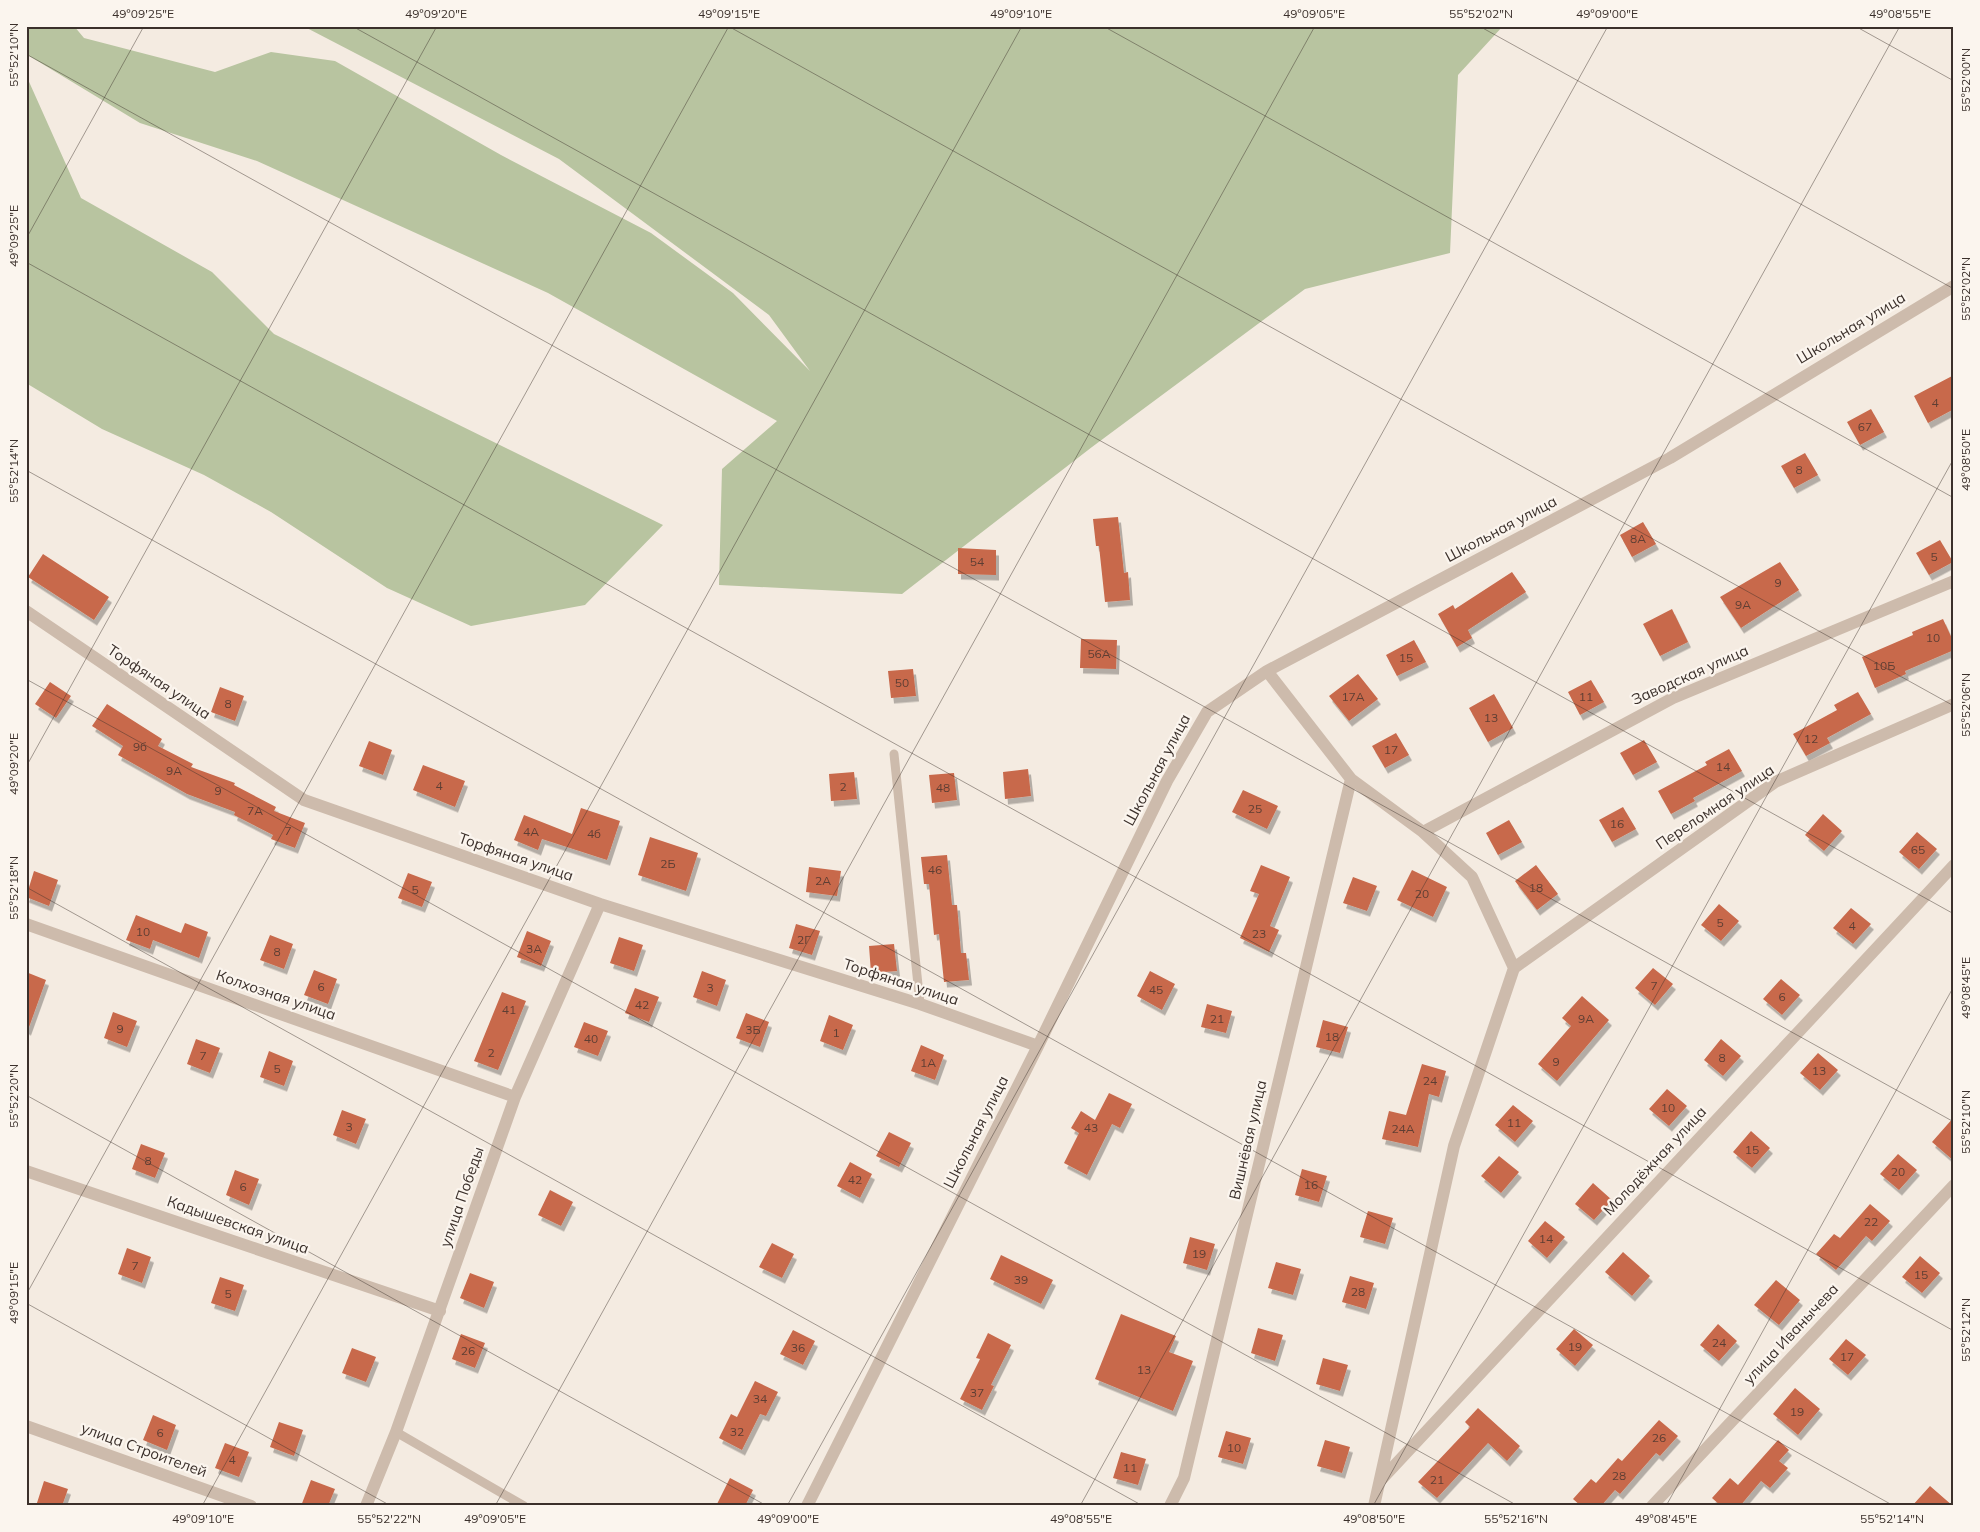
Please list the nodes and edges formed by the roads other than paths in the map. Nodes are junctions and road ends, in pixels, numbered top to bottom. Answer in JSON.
{"nodes":[{"id":1,"x":1954,"y":286,"type":"edge"},
{"id":2,"x":1954,"y":581,"type":"edge"},
{"id":3,"x":26,"y":611,"type":"edge"},
{"id":4,"x":1268,"y":671,"type":"junction"},
{"id":5,"x":1954,"y":704,"type":"edge"},
{"id":6,"x":894,"y":754,"type":"dead end"},
{"id":7,"x":1351,"y":779,"type":"junction"},
{"id":8,"x":1423,"y":832,"type":"junction"},
{"id":9,"x":1954,"y":865,"type":"edge"},
{"id":10,"x":600,"y":904,"type":"junction"},
{"id":11,"x":26,"y":924,"type":"edge"},
{"id":12,"x":1514,"y":968,"type":"junction"},
{"id":13,"x":920,"y":1004,"type":"junction"},
{"id":14,"x":1038,"y":1046,"type":"junction"},
{"id":15,"x":515,"y":1097,"type":"junction"},
{"id":16,"x":26,"y":1171,"type":"edge"},
{"id":17,"x":1954,"y":1185,"type":"edge"},
{"id":18,"x":440,"y":1311,"type":"junction"},
{"id":19,"x":26,"y":1426,"type":"edge"},
{"id":20,"x":396,"y":1432,"type":"junction"},
{"id":21,"x":1380,"y":1480,"type":"junction"},
{"id":22,"x":251,"y":1506,"type":"edge"},
{"id":23,"x":366,"y":1506,"type":"edge"},
{"id":24,"x":524,"y":1506,"type":"edge"},
{"id":25,"x":807,"y":1506,"type":"edge"},
{"id":26,"x":1170,"y":1506,"type":"edge"},
{"id":27,"x":1374,"y":1506,"type":"edge"},
{"id":28,"x":1652,"y":1506,"type":"edge"}],
"edges":[{"from":1,"to":4,"type":"street","name":"Школьная улица"},
{"from":2,"to":8,"type":"street","name":"Заводская улица"},
{"from":3,"to":10,"type":"street","name":"Торфяная улица"},
{"from":4,"to":7,"type":"street"},
{"from":4,"to":14,"type":"street","name":"Школьная улица"},
{"from":5,"to":12,"type":"street","name":"Переломная улица"},
{"from":6,"to":13,"type":"lane"},
{"from":7,"to":8,"type":"street"},
{"from":7,"to":26,"type":"street","name":"Вишнёвая улица"},
{"from":8,"to":12,"type":"street"},
{"from":9,"to":21,"type":"street","name":"Молодёжная улица"},
{"from":10,"to":13,"type":"street","name":"Торфяная улица"},
{"from":10,"to":15,"type":"street","name":"улица Победы"},
{"from":11,"to":15,"type":"street","name":"Колхозная улица"},
{"from":12,"to":21,"type":"street"},
{"from":13,"to":14,"type":"street","name":"Торфяная улица"},
{"from":14,"to":25,"type":"street","name":"Школьная улица"},
{"from":15,"to":18,"type":"street","name":"улица Победы"},
{"from":16,"to":18,"type":"street","name":"Кадышевская улица"},
{"from":17,"to":28,"type":"street","name":"улица Иванычева"},
{"from":18,"to":20,"type":"street","name":"улица Победы"},
{"from":19,"to":22,"type":"street","name":"улица Строителей"},
{"from":20,"to":23,"type":"street","name":"улица Победы"},
{"from":20,"to":24,"type":"lane"},
{"from":21,"to":27,"type":"street"}]}
